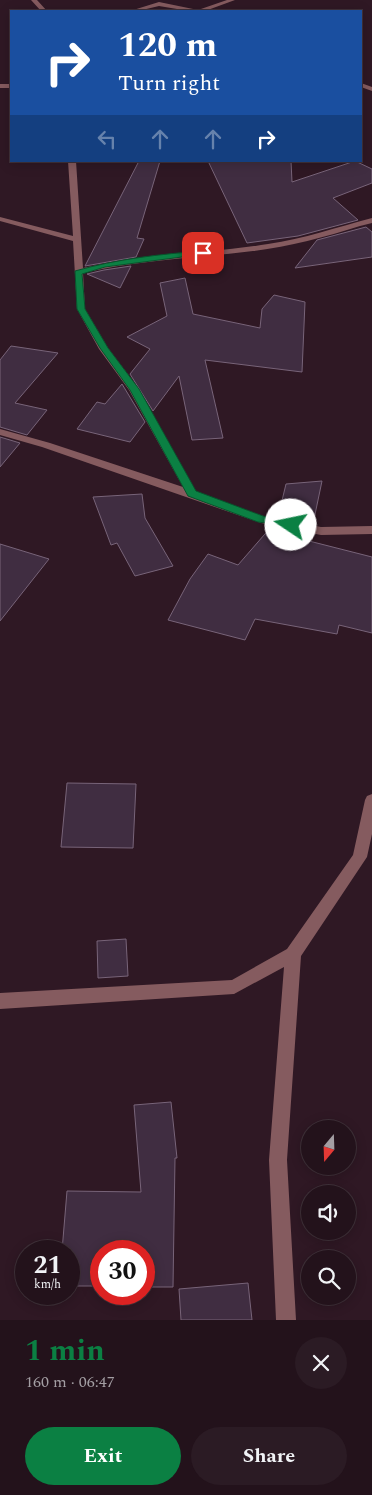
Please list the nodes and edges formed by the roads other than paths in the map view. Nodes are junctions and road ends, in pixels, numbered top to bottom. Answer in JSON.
{"nodes":[{"id":1,"x":34,"y":0,"type":"edge"},
{"id":2,"x":232,"y":0,"type":"edge"},
{"id":3,"x":43,"y":10,"type":"edge"},
{"id":4,"x":137,"y":10,"type":"edge"},
{"id":5,"x":192,"y":10,"type":"edge"},
{"id":6,"x":201,"y":10,"type":"edge"},
{"id":7,"x":72,"y":162,"type":"edge"},
{"id":8,"x":0,"y":219,"type":"edge"},
{"id":9,"x":372,"y":220,"type":"edge"},
{"id":10,"x":77,"y":240,"type":"junction"},
{"id":11,"x":78,"y":272,"type":"junction"},
{"id":12,"x":0,"y":432,"type":"edge"},
{"id":13,"x":192,"y":494,"type":"junction"},
{"id":14,"x":372,"y":530,"type":"edge"},
{"id":15,"x":372,"y":800,"type":"edge"},
{"id":16,"x":366,"y":859,"type":"edge"},
{"id":17,"x":293,"y":954,"type":"junction"},
{"id":18,"x":0,"y":1002,"type":"edge"},
{"id":19,"x":286,"y":1320,"type":"edge"}],
"edges":[{"from":1,"to":3,"type":"street"},
{"from":2,"to":6,"type":"street"},
{"from":4,"to":5,"type":"street"},
{"from":7,"to":10,"type":"street"},
{"from":8,"to":10,"type":"street"},
{"from":9,"to":11,"type":"street"},
{"from":10,"to":11,"type":"street"},
{"from":11,"to":13,"type":"street"},
{"from":12,"to":13,"type":"street"},
{"from":13,"to":14,"type":"street"},
{"from":15,"to":16,"type":"street"},
{"from":16,"to":17,"type":"street"},
{"from":17,"to":18,"type":"street"},
{"from":17,"to":19,"type":"street"}]}
